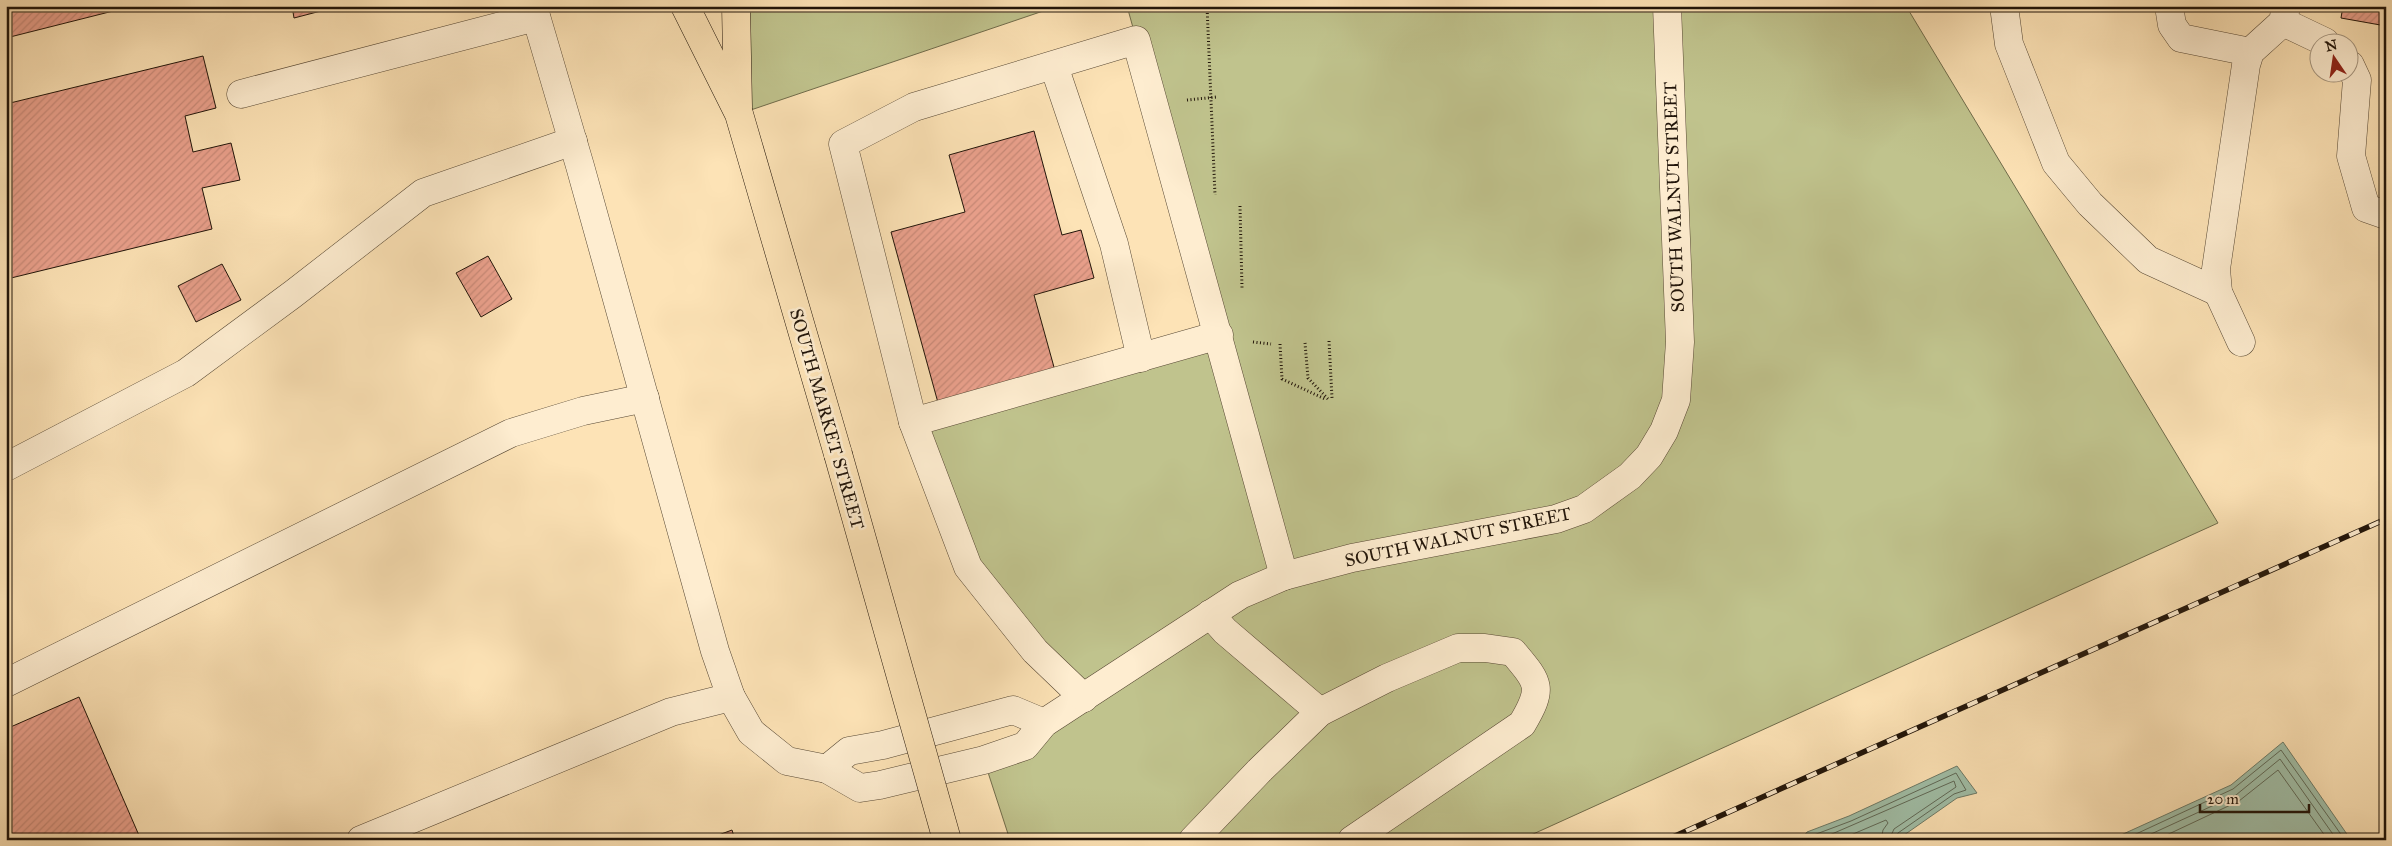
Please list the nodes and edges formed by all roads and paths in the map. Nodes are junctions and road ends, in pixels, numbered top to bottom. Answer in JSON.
{"nodes":[{"id":1,"x":685,"y":6,"type":"edge"},
{"id":2,"x":736,"y":6,"type":"edge"},
{"id":3,"x":1207,"y":6,"type":"edge"},
{"id":4,"x":1667,"y":6,"type":"edge"},
{"id":5,"x":2004,"y":6,"type":"edge"},
{"id":6,"x":2169,"y":6,"type":"edge"},
{"id":7,"x":534,"y":12,"type":"edge"},
{"id":8,"x":2284,"y":14,"type":"edge"},
{"id":9,"x":2310,"y":32,"type":"edge"},
{"id":10,"x":2250,"y":52,"type":"junction"},
{"id":11,"x":1054,"y":66,"type":"junction"},
{"id":12,"x":2357,"y":82,"type":"edge"},
{"id":13,"x":240,"y":94,"type":"dead end"},
{"id":14,"x":738,"y":114,"type":"junction"},
{"id":15,"x":572,"y":141,"type":"junction"},
{"id":16,"x":1215,"y":197,"type":"dead end"},
{"id":17,"x":1240,"y":206,"type":"dead end"},
{"id":18,"x":2386,"y":214,"type":"edge"},
{"id":19,"x":1236,"y":279,"type":"dead end"},
{"id":20,"x":1242,"y":288,"type":"junction"},
{"id":21,"x":2218,"y":292,"type":"junction"},
{"id":22,"x":1243,"y":297,"type":"dead end"},
{"id":23,"x":1219,"y":335,"type":"junction"},
{"id":24,"x":1248,"y":337,"type":"dead end"},
{"id":25,"x":1330,"y":342,"type":"dead end"},
{"id":26,"x":2241,"y":342,"type":"dead end"},
{"id":27,"x":1305,"y":343,"type":"dead end"},
{"id":28,"x":1271,"y":344,"type":"dead end"},
{"id":29,"x":1280,"y":344,"type":"dead end"},
{"id":30,"x":1141,"y":358,"type":"junction"},
{"id":31,"x":645,"y":398,"type":"junction"},
{"id":32,"x":1328,"y":399,"type":"junction"},
{"id":33,"x":913,"y":422,"type":"junction"},
{"id":34,"x":6,"y":467,"type":"edge"},
{"id":35,"x":1284,"y":576,"type":"junction"},
{"id":36,"x":1210,"y":614,"type":"junction"},
{"id":37,"x":6,"y":683,"type":"edge"},
{"id":38,"x":731,"y":697,"type":"junction"},
{"id":39,"x":1084,"y":698,"type":"junction"},
{"id":40,"x":1320,"y":712,"type":"junction"},
{"id":41,"x":1044,"y":724,"type":"junction"},
{"id":42,"x":827,"y":769,"type":"junction"},
{"id":43,"x":361,"y":840,"type":"edge"},
{"id":44,"x":947,"y":840,"type":"edge"},
{"id":45,"x":1193,"y":840,"type":"edge"},
{"id":46,"x":1352,"y":840,"type":"edge"}],
"edges":[{"from":1,"to":14,"type":"main road","name":"SOUTH MARKET STREET"},
{"from":2,"to":14,"type":"main road"},
{"from":3,"to":16,"type":"path"},
{"from":4,"to":35,"type":"street","name":"SOUTH WALNUT STREET"},
{"from":5,"to":21,"type":"street"},
{"from":6,"to":10,"type":"street"},
{"from":7,"to":13,"type":"street"},
{"from":7,"to":15,"type":"street"},
{"from":8,"to":9,"type":"street"},
{"from":8,"to":10,"type":"street"},
{"from":10,"to":21,"type":"street"},
{"from":11,"to":23,"type":"street"},
{"from":11,"to":30,"type":"street"},
{"from":11,"to":33,"type":"street"},
{"from":12,"to":18,"type":"street"},
{"from":14,"to":44,"type":"main road","name":"SOUTH MARKET STREET","bridge":true},
{"from":15,"to":31,"type":"street"},
{"from":15,"to":34,"type":"street"},
{"from":17,"to":20,"type":"path"},
{"from":19,"to":20,"type":"path"},
{"from":20,"to":22,"type":"path"},
{"from":21,"to":26,"type":"street"},
{"from":23,"to":30,"type":"street"},
{"from":23,"to":35,"type":"street"},
{"from":24,"to":28,"type":"path"},
{"from":25,"to":32,"type":"path"},
{"from":27,"to":32,"type":"path"},
{"from":29,"to":32,"type":"path"},
{"from":30,"to":33,"type":"street"},
{"from":31,"to":37,"type":"street"},
{"from":31,"to":38,"type":"street"},
{"from":33,"to":39,"type":"street"},
{"from":35,"to":36,"type":"street","name":"SOUTH WALNUT STREET"},
{"from":36,"to":39,"type":"street","name":"SOUTH WALNUT STREET"},
{"from":36,"to":40,"type":"street"},
{"from":38,"to":42,"type":"street"},
{"from":38,"to":43,"type":"street"},
{"from":39,"to":41,"type":"street","name":"SOUTH WALNUT STREET"},
{"from":40,"to":45,"type":"street"},
{"from":40,"to":46,"type":"street"},
{"from":41,"to":42,"type":"street"},
{"from":41,"to":42,"type":"street","name":"SOUTH WALNUT STREET"}]}
